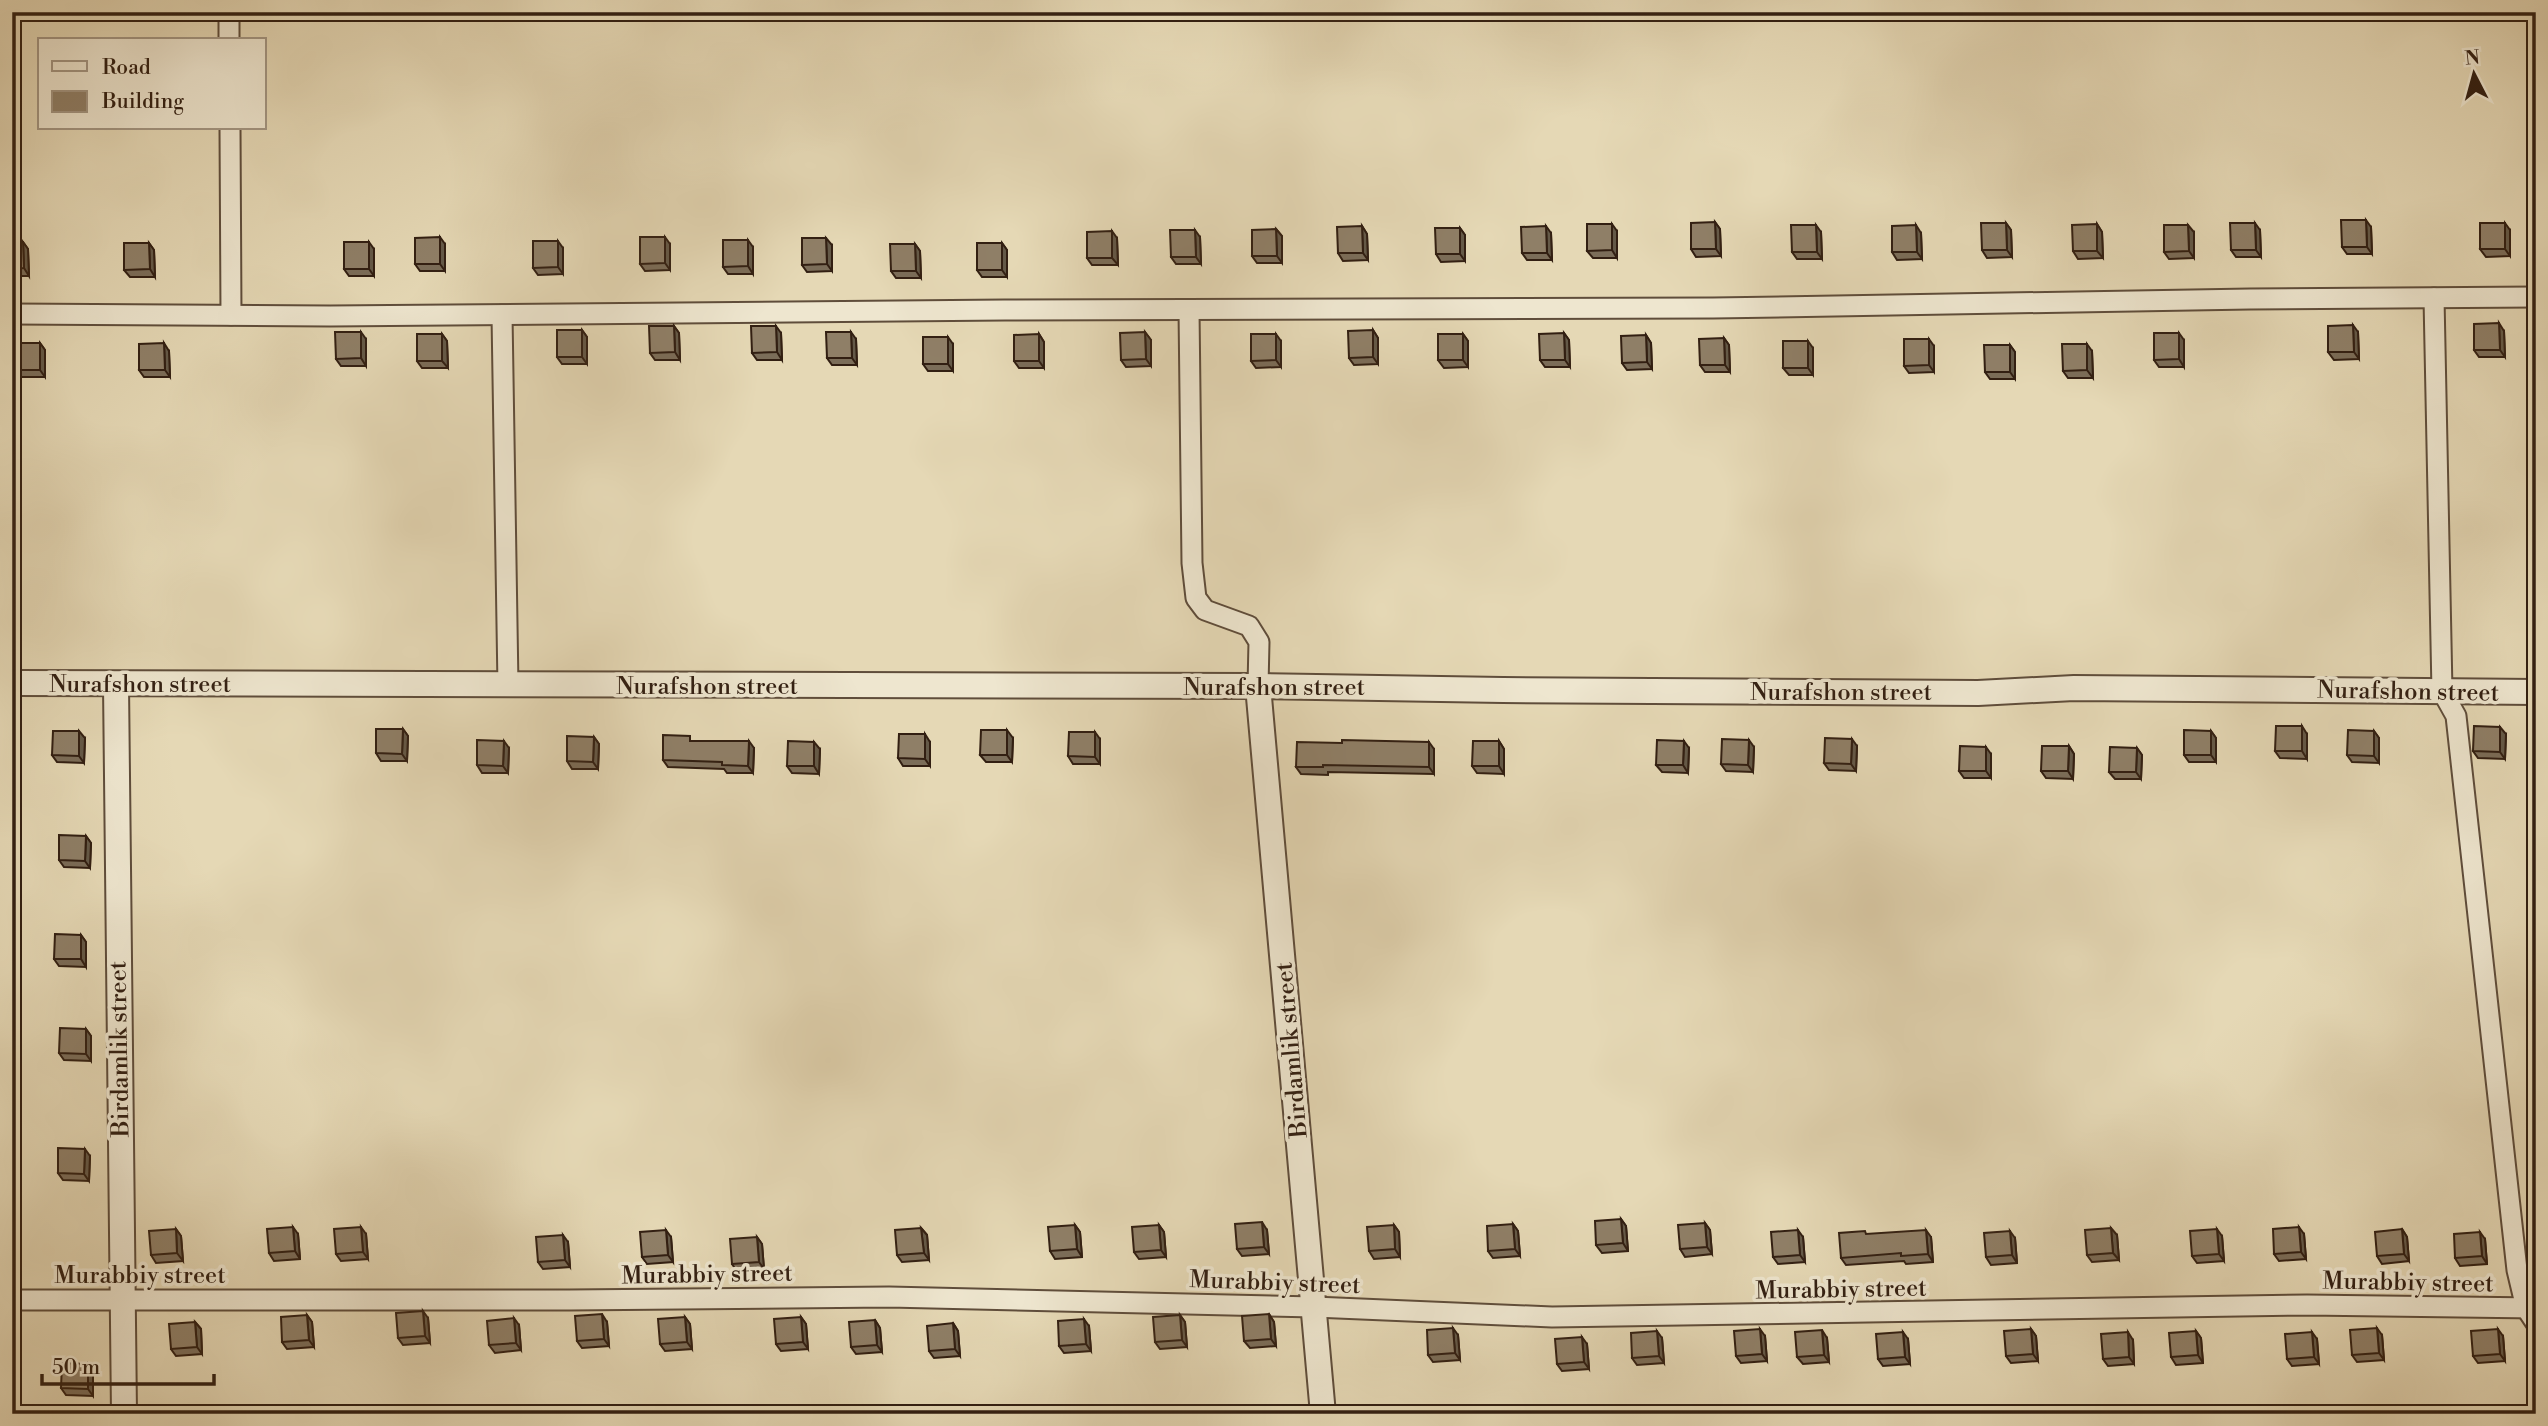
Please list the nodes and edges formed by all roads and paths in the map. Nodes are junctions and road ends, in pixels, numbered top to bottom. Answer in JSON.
{"nodes":[{"id":1,"x":229,"y":12,"type":"edge"},
{"id":2,"x":229,"y":38,"type":"edge"},
{"id":3,"x":230,"y":130,"type":"edge"},
{"id":4,"x":2536,"y":297,"type":"edge"},
{"id":5,"x":2434,"y":298,"type":"junction"},
{"id":6,"x":1189,"y":310,"type":"junction"},
{"id":7,"x":12,"y":314,"type":"edge"},
{"id":8,"x":231,"y":315,"type":"junction"},
{"id":9,"x":502,"y":315,"type":"junction"},
{"id":10,"x":12,"y":683,"type":"edge"},
{"id":11,"x":116,"y":685,"type":"junction"},
{"id":12,"x":508,"y":685,"type":"junction"},
{"id":13,"x":1258,"y":686,"type":"junction"},
{"id":14,"x":2442,"y":691,"type":"junction"},
{"id":15,"x":2536,"y":692,"type":"edge"},
{"id":16,"x":12,"y":1300,"type":"edge"},
{"id":17,"x":122,"y":1300,"type":"junction"},
{"id":18,"x":1314,"y":1307,"type":"junction"},
{"id":19,"x":2532,"y":1313,"type":"edge"},
{"id":20,"x":124,"y":1414,"type":"edge"},
{"id":21,"x":1323,"y":1414,"type":"edge"}],
"edges":[{"from":1,"to":2,"type":"street"},
{"from":3,"to":8,"type":"street"},
{"from":4,"to":5,"type":"street"},
{"from":5,"to":6,"type":"street"},
{"from":5,"to":14,"type":"street"},
{"from":6,"to":9,"type":"street"},
{"from":6,"to":13,"type":"street"},
{"from":7,"to":8,"type":"street"},
{"from":8,"to":9,"type":"street"},
{"from":9,"to":12,"type":"street"},
{"from":10,"to":11,"type":"street","name":"Nurafshon street"},
{"from":11,"to":12,"type":"street","name":"Nurafshon street"},
{"from":11,"to":17,"type":"street","name":"Birdamlik street"},
{"from":12,"to":13,"type":"street","name":"Nurafshon street"},
{"from":13,"to":14,"type":"street","name":"Nurafshon street"},
{"from":13,"to":18,"type":"street","name":"Birdamlik street"},
{"from":14,"to":15,"type":"street","name":"Nurafshon street"},
{"from":14,"to":19,"type":"street"},
{"from":16,"to":17,"type":"street","name":"Murabbiy street"},
{"from":17,"to":18,"type":"street","name":"Murabbiy street"},
{"from":17,"to":20,"type":"street","name":"Birdamlik street"},
{"from":18,"to":19,"type":"street","name":"Murabbiy street"},
{"from":18,"to":21,"type":"street","name":"Birdamlik street"}]}
